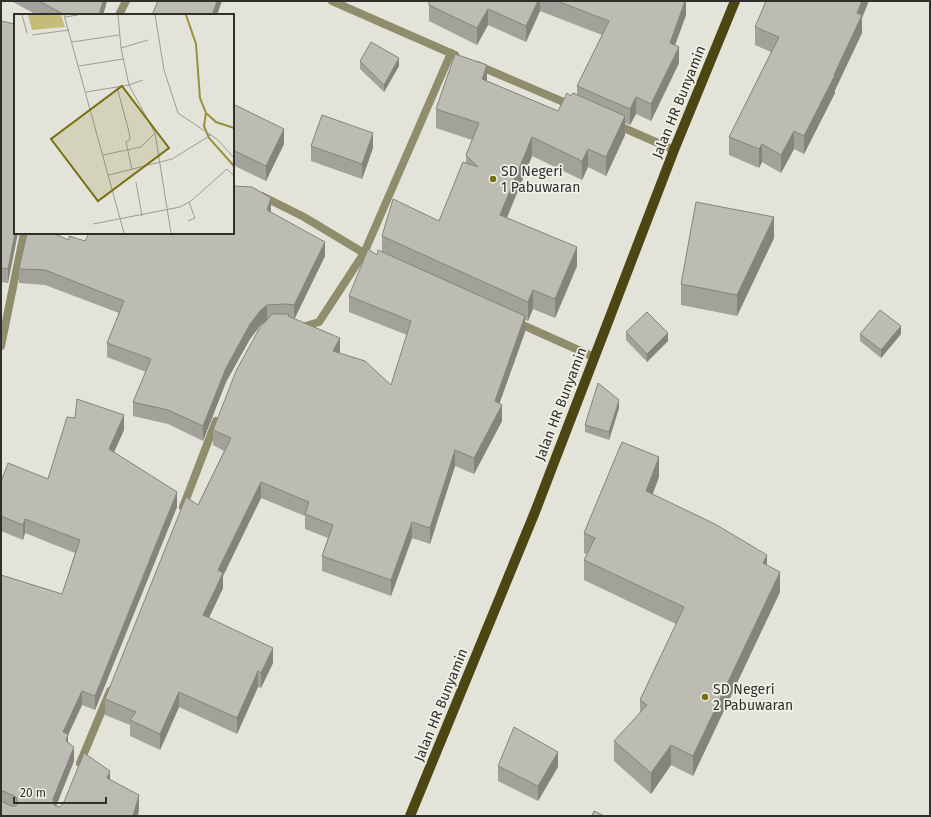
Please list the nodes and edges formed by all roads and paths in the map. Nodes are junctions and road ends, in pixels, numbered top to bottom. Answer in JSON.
{"nodes":[{"id":1,"x":126,"y":1,"type":"edge"},
{"id":2,"x":332,"y":1,"type":"edge"},
{"id":3,"x":735,"y":1,"type":"edge"},
{"id":4,"x":120,"y":14,"type":"edge"},
{"id":5,"x":451,"y":53,"type":"junction"},
{"id":6,"x":580,"y":109,"type":"edge"},
{"id":7,"x":609,"y":122,"type":"edge"},
{"id":8,"x":674,"y":150,"type":"junction"},
{"id":9,"x":254,"y":193,"type":"edge"},
{"id":10,"x":24,"y":234,"type":"edge"},
{"id":11,"x":364,"y":253,"type":"junction"},
{"id":12,"x":378,"y":260,"type":"edge"},
{"id":13,"x":508,"y":318,"type":"edge"},
{"id":14,"x":294,"y":326,"type":"edge"},
{"id":15,"x":1,"y":346,"type":"edge"},
{"id":16,"x":594,"y":357,"type":"junction"},
{"id":17,"x":219,"y":414,"type":"edge"},
{"id":18,"x":179,"y":517,"type":"edge"},
{"id":19,"x":112,"y":686,"type":"edge"},
{"id":20,"x":76,"y":773,"type":"edge"},
{"id":21,"x":410,"y":816,"type":"edge"}],
"edges":[{"from":1,"to":4,"type":"street"},
{"from":2,"to":5,"type":"street"},
{"from":3,"to":8,"type":"main road","name":"Jalan HR Bunyamin"},
{"from":5,"to":6,"type":"street"},
{"from":5,"to":11,"type":"street"},
{"from":7,"to":8,"type":"street"},
{"from":8,"to":16,"type":"main road","name":"Jalan HR Bunyamin"},
{"from":9,"to":11,"type":"street"},
{"from":10,"to":15,"type":"street"},
{"from":11,"to":12,"type":"street"},
{"from":11,"to":14,"type":"street"},
{"from":13,"to":16,"type":"street"},
{"from":16,"to":21,"type":"main road","name":"Jalan HR Bunyamin"},
{"from":17,"to":18,"type":"street"},
{"from":19,"to":20,"type":"street"}]}
